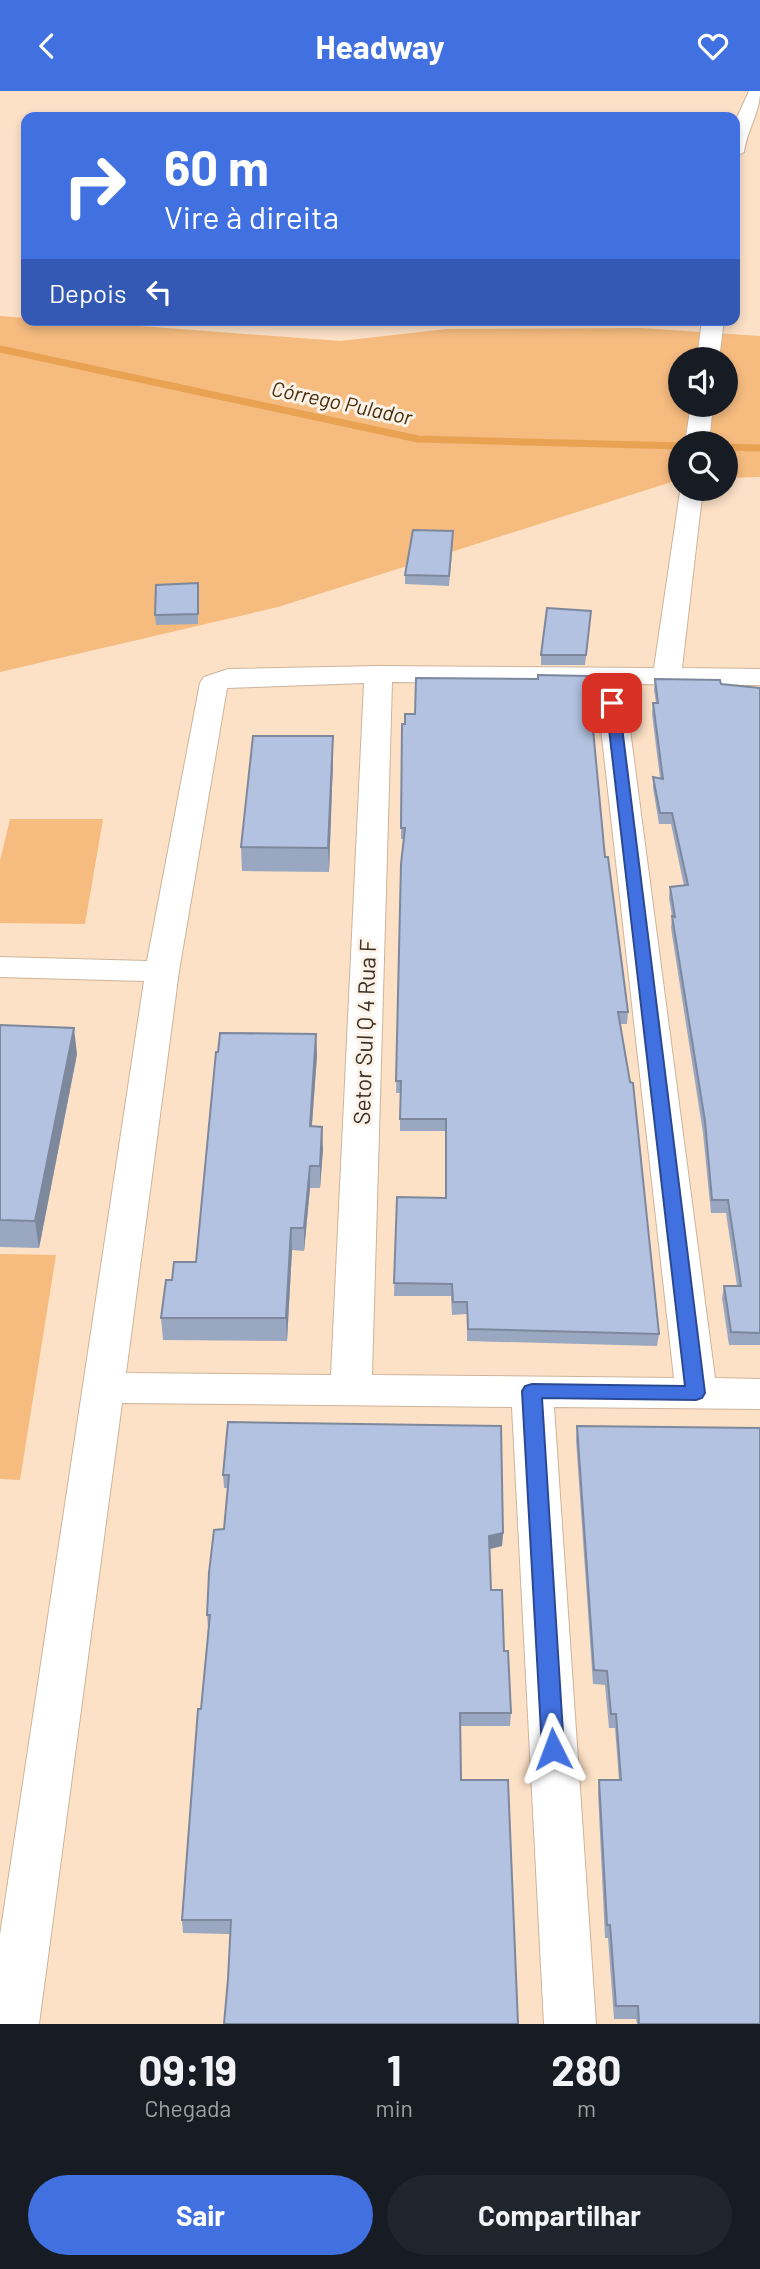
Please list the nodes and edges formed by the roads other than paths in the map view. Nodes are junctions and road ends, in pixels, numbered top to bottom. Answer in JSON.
{"nodes":[{"id":1,"x":758,"y":91,"type":"edge"},
{"id":2,"x":740,"y":131,"type":"edge"},
{"id":3,"x":712,"y":326,"type":"edge"},
{"id":4,"x":710,"y":347,"type":"edge"},
{"id":5,"x":689,"y":501,"type":"edge"},
{"id":6,"x":378,"y":674,"type":"junction"},
{"id":7,"x":609,"y":676,"type":"junction"},
{"id":8,"x":667,"y":676,"type":"junction"},
{"id":9,"x":760,"y":677,"type":"edge"},
{"id":10,"x":0,"y":967,"type":"edge"},
{"id":11,"x":162,"y":971,"type":"junction"},
{"id":12,"x":103,"y":1388,"type":"junction"},
{"id":13,"x":351,"y":1389,"type":"junction"},
{"id":14,"x":532,"y":1391,"type":"junction"},
{"id":15,"x":696,"y":1393,"type":"junction"},
{"id":16,"x":760,"y":1394,"type":"edge"},
{"id":17,"x":13,"y":2024,"type":"edge"},
{"id":18,"x":570,"y":2024,"type":"edge"}],
"edges":[{"from":1,"to":2,"type":"street"},
{"from":3,"to":4,"type":"street"},
{"from":5,"to":8,"type":"street"},
{"from":6,"to":7,"type":"street"},
{"from":6,"to":11,"type":"street"},
{"from":6,"to":13,"type":"street","name":"Setor Sul Q 4 Rua F"},
{"from":7,"to":8,"type":"street"},
{"from":7,"to":15,"type":"street"},
{"from":8,"to":9,"type":"street"},
{"from":10,"to":11,"type":"street"},
{"from":11,"to":12,"type":"street"},
{"from":12,"to":13,"type":"street"},
{"from":12,"to":17,"type":"street"},
{"from":13,"to":14,"type":"street"},
{"from":14,"to":15,"type":"street"},
{"from":14,"to":18,"type":"street"},
{"from":15,"to":16,"type":"street"}]}
